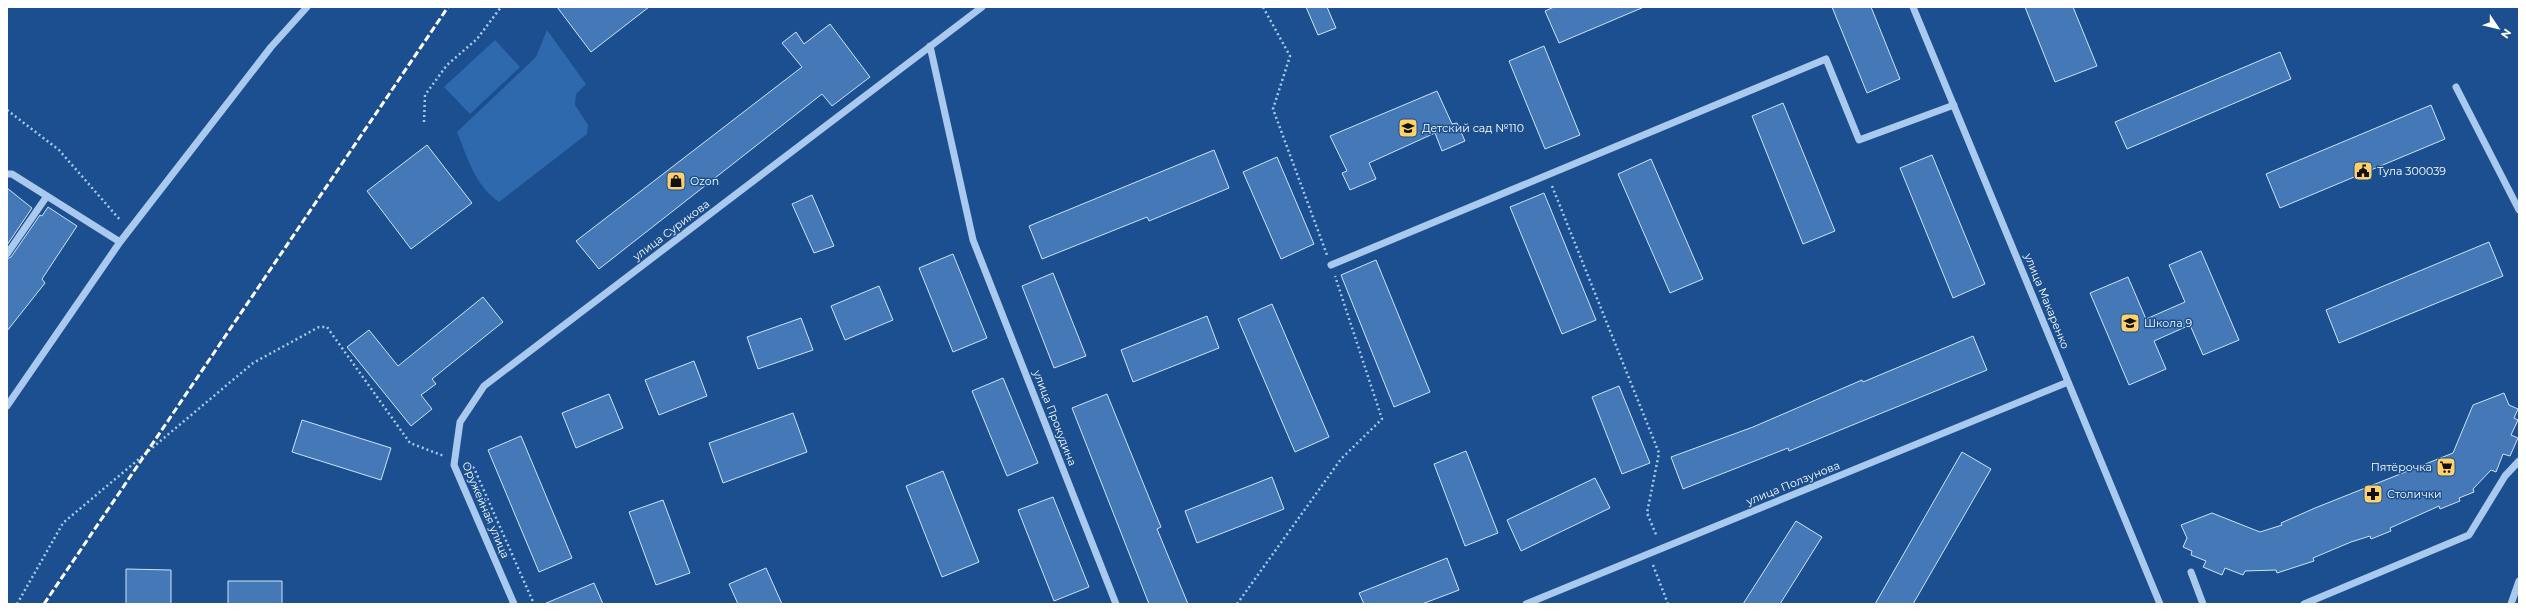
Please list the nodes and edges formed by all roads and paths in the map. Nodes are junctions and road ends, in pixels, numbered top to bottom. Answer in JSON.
{"nodes":[{"id":1,"x":307,"y":7,"type":"edge"},
{"id":2,"x":501,"y":7,"type":"edge"},
{"id":3,"x":982,"y":7,"type":"edge"},
{"id":4,"x":1263,"y":7,"type":"edge"},
{"id":5,"x":1913,"y":7,"type":"edge"},
{"id":6,"x":930,"y":46,"type":"junction"},
{"id":7,"x":2456,"y":87,"type":"dead end"},
{"id":8,"x":1954,"y":105,"type":"junction"},
{"id":9,"x":7,"y":110,"type":"edge"},
{"id":10,"x":424,"y":122,"type":"dead end"},
{"id":11,"x":7,"y":174,"type":"edge"},
{"id":12,"x":1548,"y":175,"type":"junction"},
{"id":13,"x":47,"y":196,"type":"junction"},
{"id":14,"x":2519,"y":210,"type":"edge"},
{"id":15,"x":130,"y":232,"type":"junction"},
{"id":16,"x":120,"y":242,"type":"junction"},
{"id":17,"x":7,"y":254,"type":"edge"},
{"id":18,"x":1331,"y":265,"type":"junction"},
{"id":19,"x":2068,"y":382,"type":"junction"},
{"id":20,"x":7,"y":406,"type":"edge"},
{"id":21,"x":460,"y":422,"type":"joint"},
{"id":22,"x":454,"y":460,"type":"junction"},
{"id":23,"x":2519,"y":461,"type":"edge"},
{"id":24,"x":1661,"y":549,"type":"junction"},
{"id":25,"x":1649,"y":554,"type":"junction"},
{"id":26,"x":2191,"y":572,"type":"dead end"},
{"id":27,"x":2519,"y":581,"type":"edge"},
{"id":28,"x":17,"y":604,"type":"edge"},
{"id":29,"x":514,"y":604,"type":"edge"},
{"id":30,"x":534,"y":604,"type":"edge"},
{"id":31,"x":1116,"y":604,"type":"edge"},
{"id":32,"x":1237,"y":604,"type":"edge"},
{"id":33,"x":1526,"y":604,"type":"edge"},
{"id":34,"x":1668,"y":604,"type":"edge"},
{"id":35,"x":2160,"y":604,"type":"edge"},
{"id":36,"x":2203,"y":604,"type":"edge"},
{"id":37,"x":2304,"y":604,"type":"edge"},
{"id":38,"x":2511,"y":604,"type":"edge"}],
"edges":[{"from":1,"to":15,"type":"street"},
{"from":2,"to":10,"type":"path"},
{"from":3,"to":6,"type":"street","name":"улица Сурикова"},
{"from":4,"to":18,"type":"path"},
{"from":5,"to":8,"type":"street","name":"улица Макаренко"},
{"from":6,"to":21,"type":"street","name":"улица Сурикова"},
{"from":6,"to":31,"type":"street","name":"улица Прокудина"},
{"from":7,"to":14,"type":"street"},
{"from":8,"to":12,"type":"street"},
{"from":8,"to":19,"type":"street","name":"улица Макаренко"},
{"from":9,"to":15,"type":"path"},
{"from":11,"to":13,"type":"street"},
{"from":12,"to":18,"type":"street"},
{"from":12,"to":24,"type":"path"},
{"from":13,"to":16,"type":"street"},
{"from":13,"to":17,"type":"street"},
{"from":15,"to":16,"type":"street"},
{"from":16,"to":20,"type":"street"},
{"from":18,"to":32,"type":"path"},
{"from":19,"to":24,"type":"street","name":"улица Ползунова"},
{"from":19,"to":35,"type":"street","name":"улица Макаренко"},
{"from":21,"to":22,"type":"street","name":"Оружейная улица"},
{"from":22,"to":28,"type":"path"},
{"from":22,"to":29,"type":"street","name":"Оружейная улица"},
{"from":22,"to":30,"type":"path"},
{"from":23,"to":37,"type":"street"},
{"from":24,"to":25,"type":"street","name":"улица Ползунова"},
{"from":25,"to":33,"type":"street","name":"улица Ползунова"},
{"from":25,"to":34,"type":"path"},
{"from":26,"to":36,"type":"street"},
{"from":27,"to":38,"type":"street"}]}
